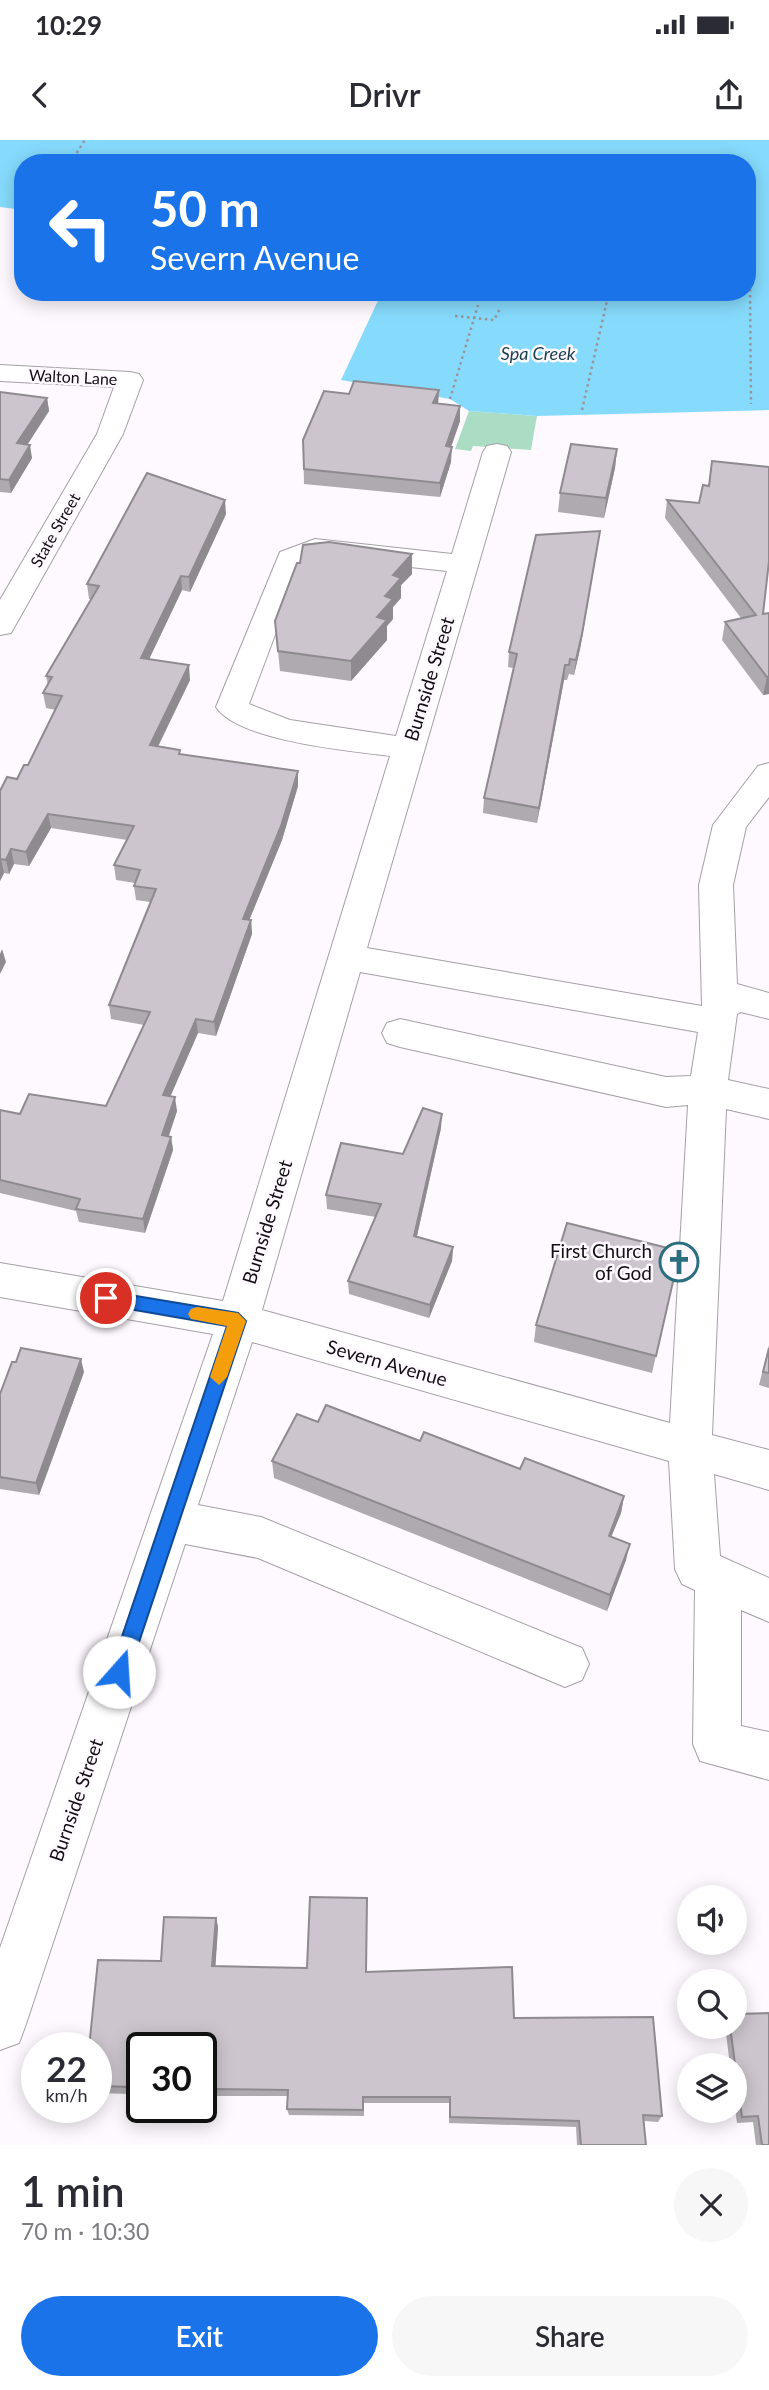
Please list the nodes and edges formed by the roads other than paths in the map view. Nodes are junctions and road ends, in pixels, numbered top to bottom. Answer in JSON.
{"nodes":[{"id":1,"x":0,"y":373,"type":"edge"},
{"id":2,"x":110,"y":434,"type":"joint"},
{"id":3,"x":497,"y":452,"type":"dead end"},
{"id":4,"x":463,"y":564,"type":"junction"},
{"id":5,"x":0,"y":626,"type":"edge"},
{"id":6,"x":408,"y":748,"type":"junction"},
{"id":7,"x":769,"y":774,"type":"edge"},
{"id":8,"x":346,"y":957,"type":"junction"},
{"id":9,"x":769,"y":1006,"type":"edge"},
{"id":10,"x":719,"y":1015,"type":"junction"},
{"id":11,"x":400,"y":1033,"type":"dead end"},
{"id":12,"x":708,"y":1090,"type":"junction"},
{"id":13,"x":769,"y":1104,"type":"edge"},
{"id":14,"x":0,"y":1280,"type":"edge"},
{"id":15,"x":238,"y":1321,"type":"junction"},
{"id":16,"x":690,"y":1448,"type":"junction"},
{"id":17,"x":769,"y":1470,"type":"edge"},
{"id":18,"x":170,"y":1520,"type":"junction"},
{"id":19,"x":718,"y":1577,"type":"junction"},
{"id":20,"x":769,"y":1600,"type":"edge"},
{"id":21,"x":565,"y":1664,"type":"dead end"},
{"id":22,"x":769,"y":1756,"type":"edge"},
{"id":23,"x":0,"y":2024,"type":"edge"}],
"edges":[{"from":1,"to":2,"type":"street","name":"Walton Lane"},
{"from":2,"to":5,"type":"street","name":"State Street"},
{"from":3,"to":4,"type":"street","name":"Burnside Street"},
{"from":4,"to":6,"type":"street","name":"Burnside Street"},
{"from":4,"to":6,"type":"street"},
{"from":6,"to":8,"type":"street","name":"Burnside Street"},
{"from":7,"to":10,"type":"street"},
{"from":8,"to":10,"type":"street"},
{"from":8,"to":15,"type":"street","name":"Burnside Street"},
{"from":9,"to":10,"type":"street"},
{"from":10,"to":12,"type":"street"},
{"from":11,"to":12,"type":"street"},
{"from":12,"to":13,"type":"street"},
{"from":12,"to":16,"type":"street"},
{"from":14,"to":15,"type":"street","name":"Severn Avenue"},
{"from":15,"to":16,"type":"street","name":"Severn Avenue"},
{"from":15,"to":18,"type":"street","name":"Burnside Street"},
{"from":16,"to":17,"type":"street","name":"Severn Avenue"},
{"from":16,"to":19,"type":"street"},
{"from":18,"to":21,"type":"street"},
{"from":18,"to":23,"type":"street","name":"Burnside Street"},
{"from":19,"to":20,"type":"street"},
{"from":19,"to":22,"type":"street"}]}
